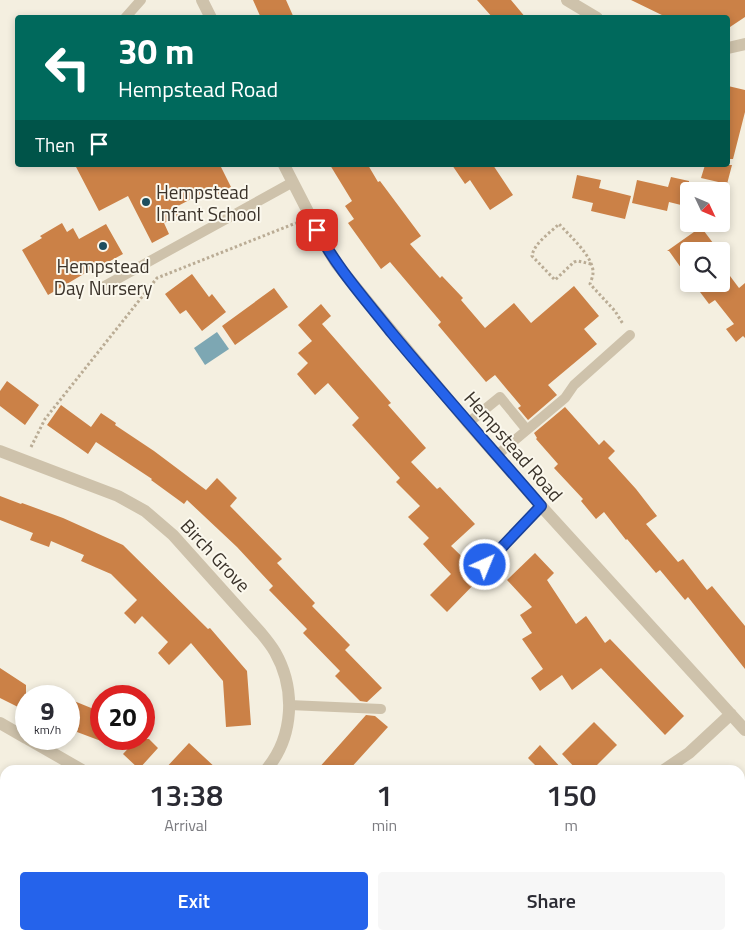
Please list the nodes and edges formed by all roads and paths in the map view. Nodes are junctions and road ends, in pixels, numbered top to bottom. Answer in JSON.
{"nodes":[{"id":1,"x":140,"y":0,"type":"edge"},
{"id":2,"x":202,"y":0,"type":"edge"},
{"id":3,"x":566,"y":0,"type":"edge"},
{"id":4,"x":128,"y":15,"type":"edge"},
{"id":5,"x":210,"y":15,"type":"edge"},
{"id":6,"x":592,"y":15,"type":"edge"},
{"id":7,"x":745,"y":44,"type":"edge"},
{"id":8,"x":730,"y":48,"type":"edge"},
{"id":9,"x":285,"y":167,"type":"edge"},
{"id":10,"x":292,"y":182,"type":"junction"},
{"id":11,"x":310,"y":217,"type":"junction"},
{"id":12,"x":592,"y":264,"type":"junction"},
{"id":13,"x":101,"y":288,"type":"dead end"},
{"id":14,"x":630,"y":335,"type":"joint"},
{"id":15,"x":468,"y":423,"type":"junction"},
{"id":16,"x":527,"y":430,"type":"junction"},
{"id":17,"x":0,"y":451,"type":"edge"},
{"id":18,"x":497,"y":455,"type":"junction"},
{"id":19,"x":23,"y":460,"type":"junction"},
{"id":20,"x":541,"y":506,"type":"junction"},
{"id":21,"x":485,"y":565,"type":"dead end"},
{"id":22,"x":289,"y":705,"type":"junction"},
{"id":23,"x":381,"y":709,"type":"dead end"},
{"id":24,"x":731,"y":714,"type":"junction"},
{"id":25,"x":0,"y":723,"type":"edge"},
{"id":26,"x":745,"y":730,"type":"edge"},
{"id":27,"x":15,"y":731,"type":"edge"},
{"id":28,"x":48,"y":750,"type":"edge"},
{"id":29,"x":73,"y":765,"type":"edge"},
{"id":30,"x":270,"y":765,"type":"edge"},
{"id":31,"x":671,"y":765,"type":"edge"}],
"edges":[{"from":1,"to":4,"type":"lane"},
{"from":2,"to":5,"type":"street"},
{"from":3,"to":6,"type":"street"},
{"from":7,"to":8,"type":"street"},
{"from":9,"to":10,"type":"street","name":"Hempstead Road"},
{"from":10,"to":11,"type":"street","name":"Hempstead Road"},
{"from":10,"to":13,"type":"lane"},
{"from":11,"to":15,"type":"street","name":"Hempstead Road"},
{"from":11,"to":19,"type":"path"},
{"from":12,"to":12,"type":"path"},
{"from":12,"to":14,"type":"path"},
{"from":14,"to":16,"type":"lane"},
{"from":15,"to":16,"type":"lane"},
{"from":15,"to":18,"type":"street","name":"Hempstead Road"},
{"from":16,"to":18,"type":"lane"},
{"from":17,"to":19,"type":"street","name":"Birch Grove"},
{"from":18,"to":20,"type":"street","name":"Hempstead Road"},
{"from":19,"to":22,"type":"street","name":"Birch Grove"},
{"from":20,"to":21,"type":"lane"},
{"from":20,"to":24,"type":"street","name":"Hempstead Road"},
{"from":22,"to":23,"type":"lane"},
{"from":22,"to":30,"type":"street","name":"Birch Grove"},
{"from":24,"to":26,"type":"street","name":"Hempstead Road"},
{"from":24,"to":31,"type":"street"},
{"from":25,"to":27,"type":"street"},
{"from":28,"to":29,"type":"street"}]}
